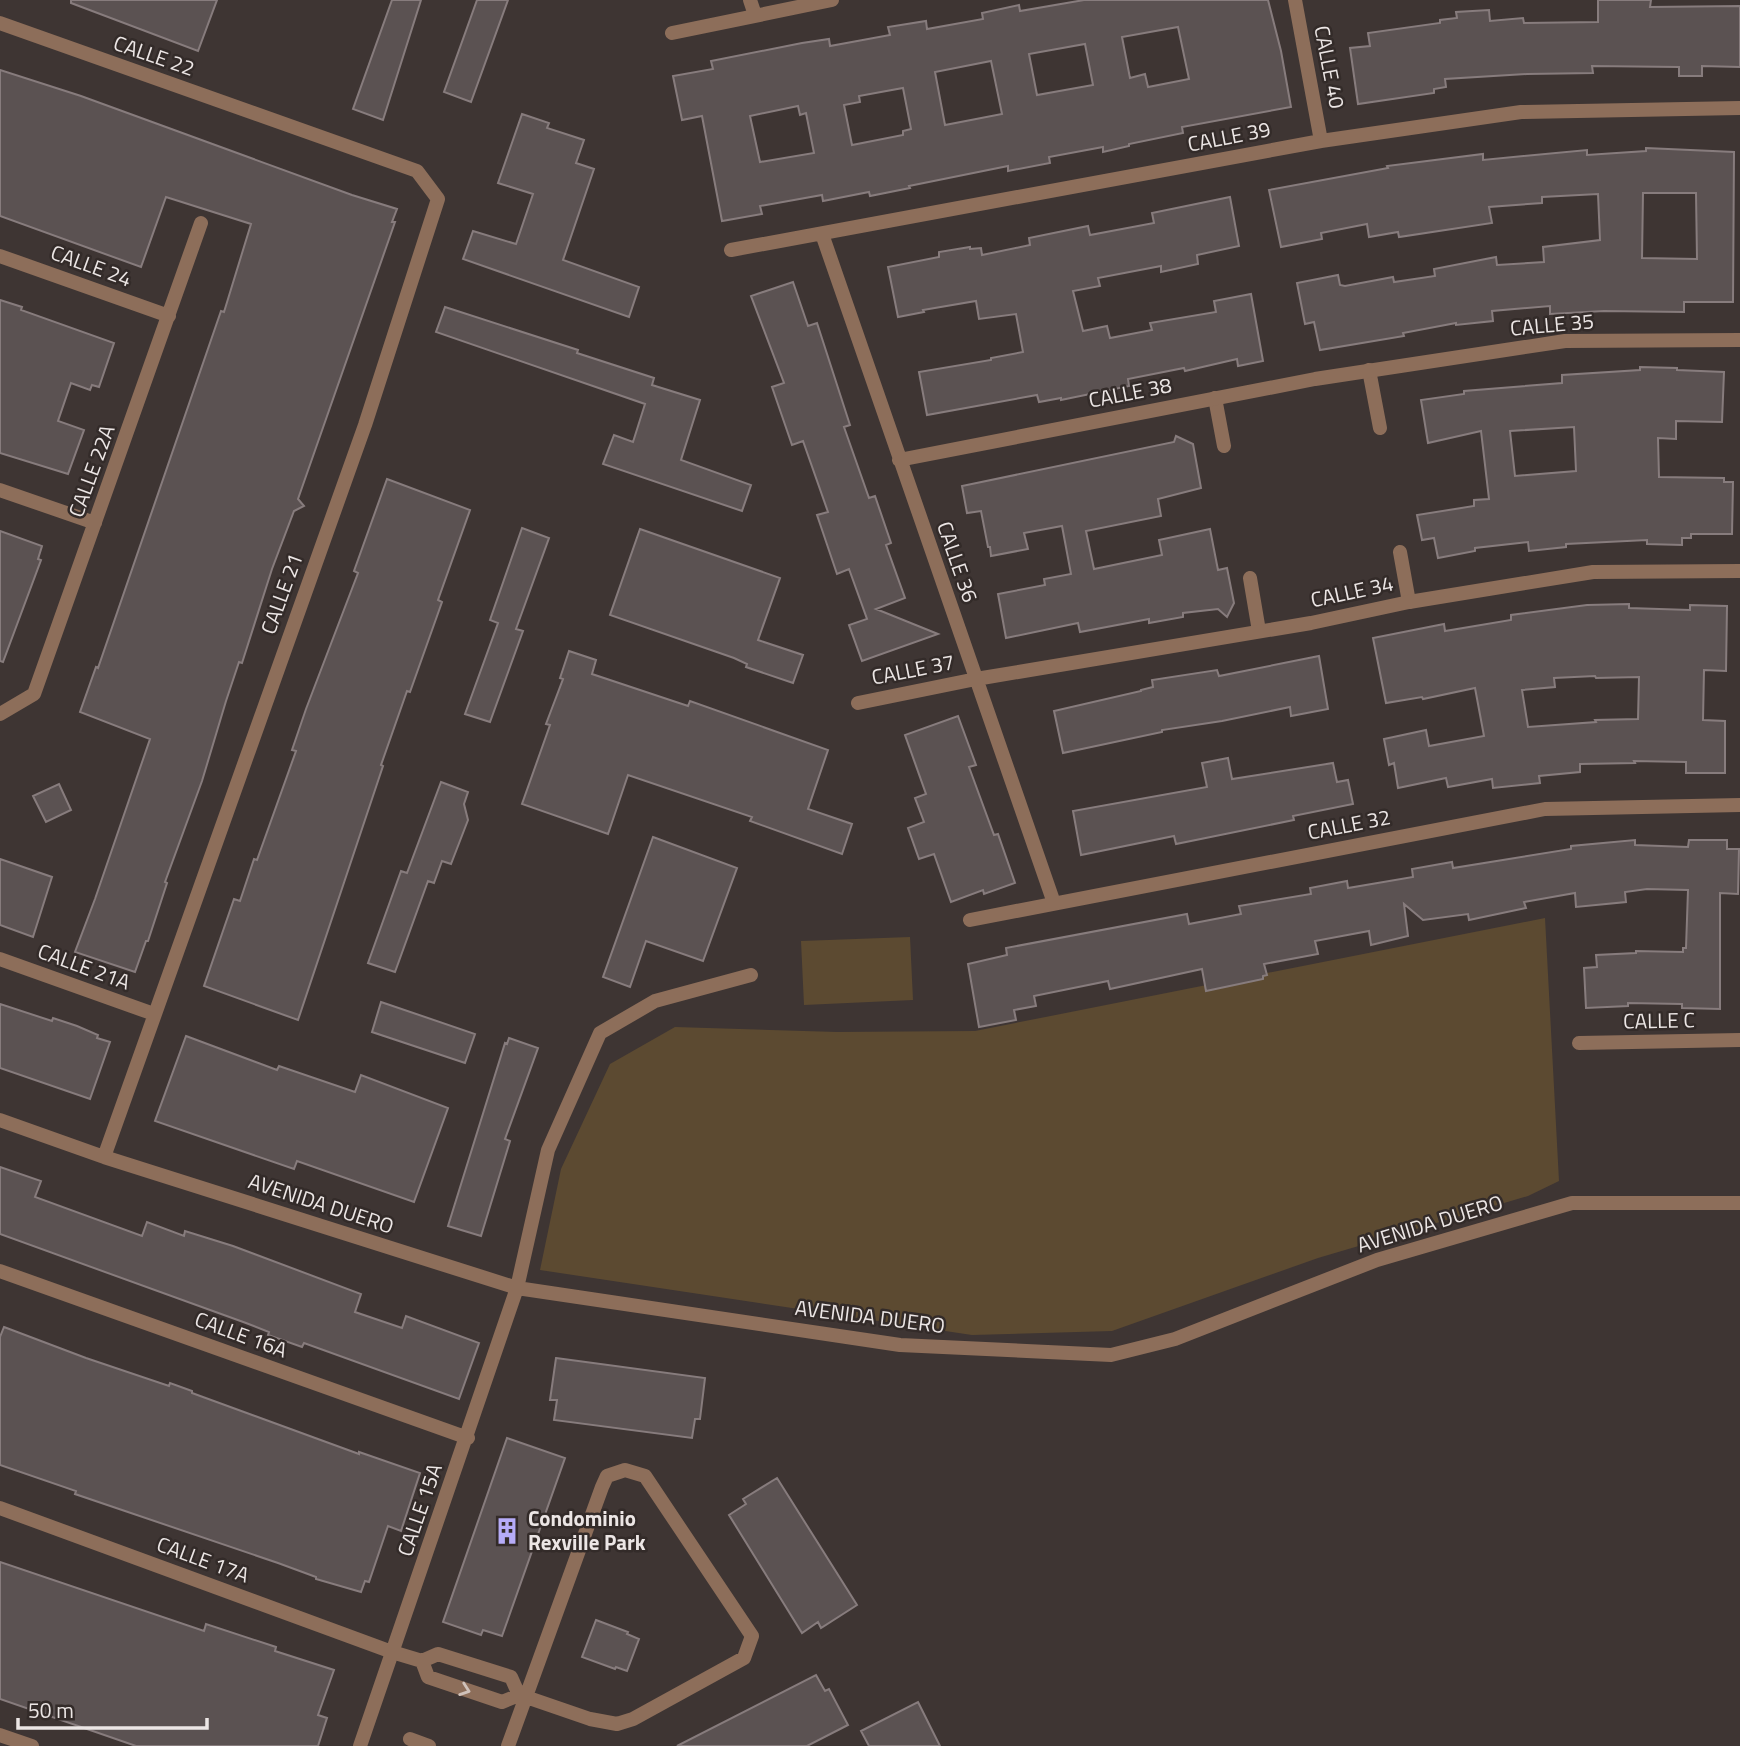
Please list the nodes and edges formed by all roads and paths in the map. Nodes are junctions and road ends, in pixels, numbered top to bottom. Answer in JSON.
{"nodes":[{"id":1,"x":750,"y":0,"type":"edge"},
{"id":2,"x":832,"y":0,"type":"edge"},
{"id":3,"x":1295,"y":0,"type":"edge"},
{"id":4,"x":755,"y":15,"type":"junction"},
{"id":5,"x":0,"y":23,"type":"edge"},
{"id":6,"x":671,"y":33,"type":"dead end"},
{"id":7,"x":1740,"y":108,"type":"edge"},
{"id":8,"x":295,"y":127,"type":"joint"},
{"id":9,"x":1321,"y":141,"type":"junction"},
{"id":10,"x":201,"y":223,"type":"dead end"},
{"id":11,"x":821,"y":234,"type":"junction"},
{"id":12,"x":731,"y":250,"type":"dead end"},
{"id":13,"x":0,"y":256,"type":"edge"},
{"id":14,"x":169,"y":316,"type":"junction"},
{"id":15,"x":1740,"y":340,"type":"edge"},
{"id":16,"x":1369,"y":370,"type":"junction"},
{"id":17,"x":1215,"y":398,"type":"junction"},
{"id":18,"x":1380,"y":428,"type":"dead end"},
{"id":19,"x":1224,"y":446,"type":"dead end"},
{"id":20,"x":899,"y":460,"type":"junction"},
{"id":21,"x":0,"y":490,"type":"edge"},
{"id":22,"x":95,"y":523,"type":"junction"},
{"id":23,"x":1400,"y":552,"type":"dead end"},
{"id":24,"x":1740,"y":571,"type":"edge"},
{"id":25,"x":1250,"y":578,"type":"dead end"},
{"id":26,"x":1409,"y":602,"type":"junction"},
{"id":27,"x":1259,"y":631,"type":"junction"},
{"id":28,"x":976,"y":680,"type":"junction"},
{"id":29,"x":858,"y":703,"type":"dead end"},
{"id":30,"x":0,"y":714,"type":"edge"},
{"id":31,"x":1740,"y":805,"type":"edge"},
{"id":32,"x":1054,"y":903,"type":"junction"},
{"id":33,"x":970,"y":920,"type":"dead end"},
{"id":34,"x":0,"y":959,"type":"edge"},
{"id":35,"x":751,"y":975,"type":"dead end"},
{"id":36,"x":153,"y":1014,"type":"junction"},
{"id":37,"x":1740,"y":1040,"type":"edge"},
{"id":38,"x":1579,"y":1043,"type":"dead end"},
{"id":39,"x":0,"y":1120,"type":"edge"},
{"id":40,"x":104,"y":1157,"type":"junction"},
{"id":41,"x":1740,"y":1203,"type":"edge"},
{"id":42,"x":0,"y":1271,"type":"edge"},
{"id":43,"x":517,"y":1288,"type":"junction"},
{"id":44,"x":468,"y":1438,"type":"junction"},
{"id":45,"x":0,"y":1508,"type":"edge"},
{"id":46,"x":392,"y":1652,"type":"junction"},
{"id":47,"x":422,"y":1661,"type":"junction"},
{"id":48,"x":523,"y":1696,"type":"junction"},
{"id":49,"x":0,"y":1735,"type":"edge"},
{"id":50,"x":410,"y":1739,"type":"dead end"},
{"id":51,"x":32,"y":1746,"type":"edge"},
{"id":52,"x":360,"y":1746,"type":"edge"},
{"id":53,"x":429,"y":1746,"type":"edge"},
{"id":54,"x":508,"y":1746,"type":"edge"}],
"edges":[{"from":1,"to":4,"type":"street"},
{"from":2,"to":4,"type":"street"},
{"from":3,"to":9,"type":"street","name":"CALLE 40"},
{"from":4,"to":6,"type":"street"},
{"from":5,"to":8,"type":"street","name":"CALLE 22"},
{"from":7,"to":9,"type":"street","name":"CALLE 39"},
{"from":8,"to":36,"type":"street","name":"CALLE 21"},
{"from":9,"to":11,"type":"street","name":"CALLE 39"},
{"from":10,"to":14,"type":"street","name":"CALLE 22A"},
{"from":11,"to":12,"type":"street","name":"CALLE 39"},
{"from":11,"to":20,"type":"street","name":"CALLE 36"},
{"from":13,"to":14,"type":"street","name":"CALLE 24"},
{"from":14,"to":22,"type":"street","name":"CALLE 22A"},
{"from":15,"to":16,"type":"street","name":"CALLE 35"},
{"from":16,"to":17,"type":"street","name":"CALLE 38"},
{"from":16,"to":18,"type":"street"},
{"from":17,"to":19,"type":"street"},
{"from":17,"to":20,"type":"street","name":"CALLE 38"},
{"from":20,"to":28,"type":"street","name":"CALLE 36"},
{"from":21,"to":22,"type":"street"},
{"from":22,"to":30,"type":"street","name":"CALLE 22A"},
{"from":23,"to":26,"type":"street"},
{"from":24,"to":26,"type":"street","name":"CALLE 34"},
{"from":25,"to":27,"type":"street"},
{"from":26,"to":27,"type":"street","name":"CALLE 34"},
{"from":27,"to":28,"type":"street","name":"CALLE 34"},
{"from":28,"to":29,"type":"street","name":"CALLE 37"},
{"from":28,"to":32,"type":"street","name":"CALLE 36"},
{"from":31,"to":32,"type":"street","name":"CALLE 32"},
{"from":32,"to":33,"type":"street","name":"CALLE 32"},
{"from":34,"to":36,"type":"street","name":"CALLE 21A"},
{"from":35,"to":43,"type":"street","name":"CALLE 15A"},
{"from":36,"to":40,"type":"street","name":"CALLE 21"},
{"from":37,"to":38,"type":"street","name":"CALLE C"},
{"from":39,"to":40,"type":"street","name":"AVENIDA DUERO"},
{"from":40,"to":43,"type":"street","name":"AVENIDA DUERO"},
{"from":41,"to":43,"type":"street","name":"AVENIDA DUERO"},
{"from":42,"to":44,"type":"street","name":"CALLE 16A"},
{"from":43,"to":44,"type":"street","name":"CALLE 15A"},
{"from":44,"to":46,"type":"street","name":"CALLE 15A"},
{"from":45,"to":46,"type":"street","name":"CALLE 17A"},
{"from":46,"to":47,"type":"street","name":"CALLE 17A"},
{"from":46,"to":52,"type":"street","name":"CALLE 15A"},
{"from":47,"to":48,"type":"street"},
{"from":47,"to":48,"type":"street","one_way":true},
{"from":48,"to":48,"type":"street"},
{"from":48,"to":54,"type":"street"},
{"from":49,"to":51,"type":"street"},
{"from":50,"to":53,"type":"street"}]}
